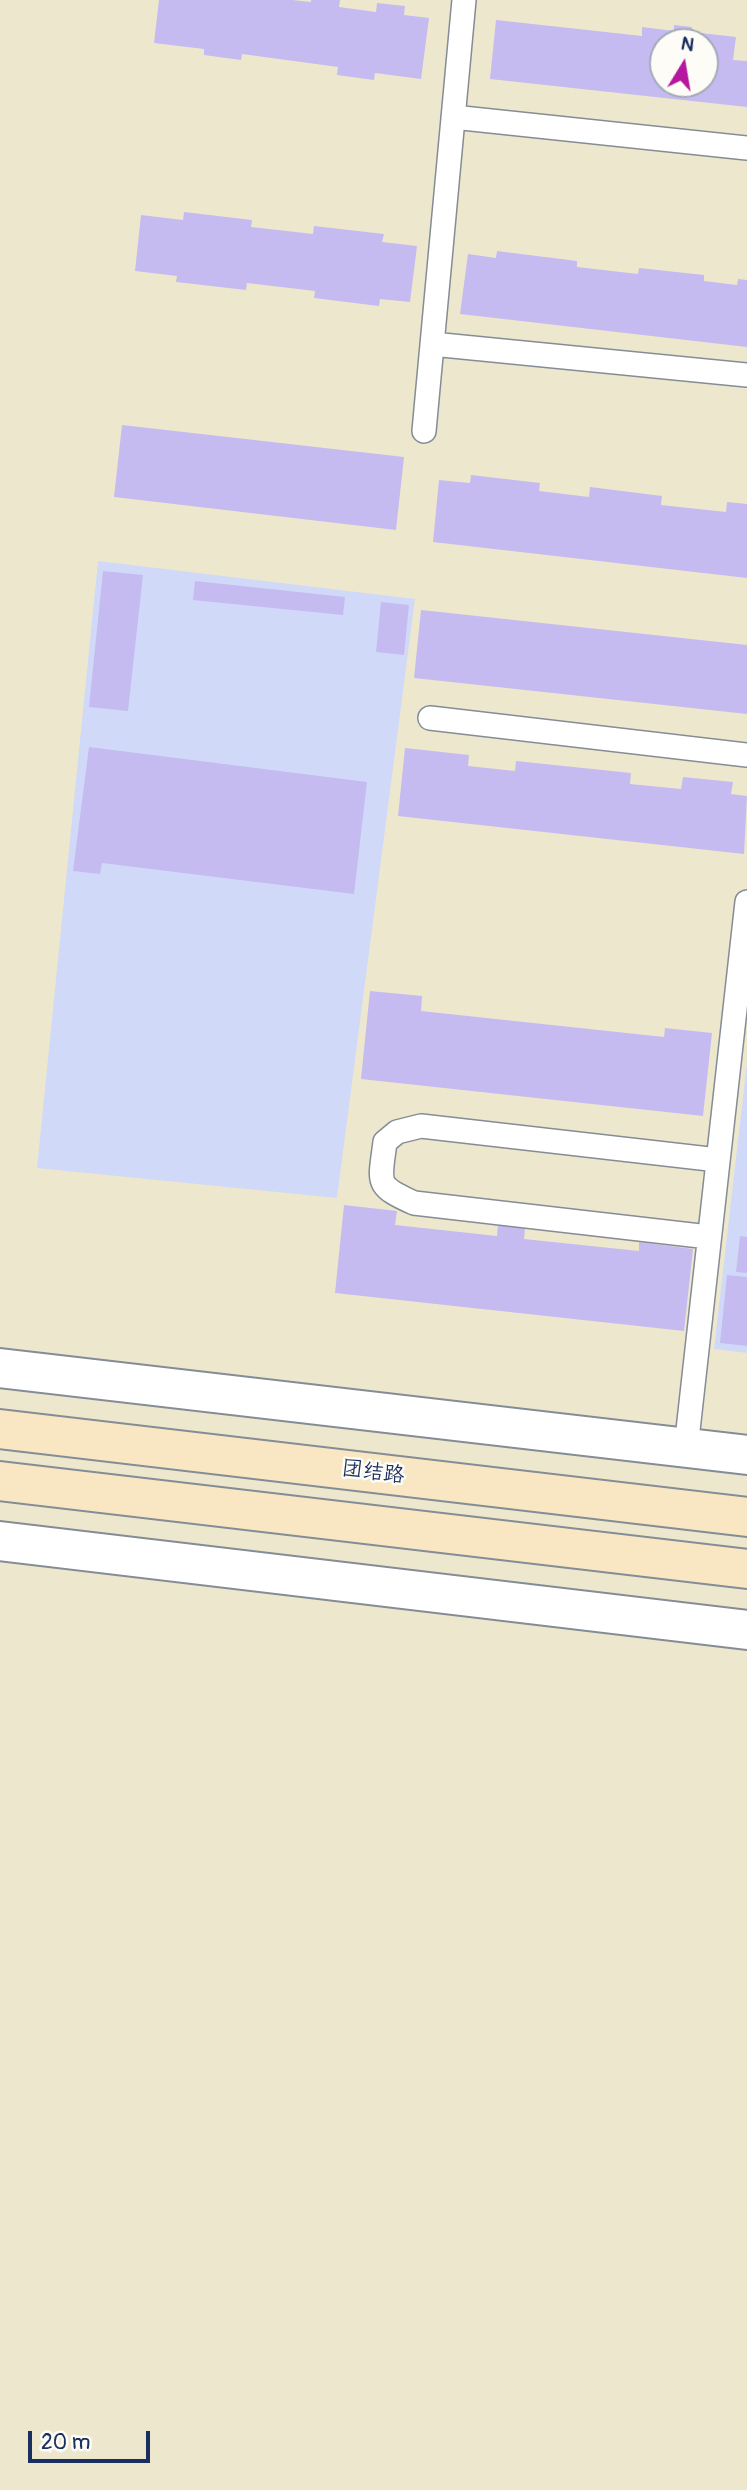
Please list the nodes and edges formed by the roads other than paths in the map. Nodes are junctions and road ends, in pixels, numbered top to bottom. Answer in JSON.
{"nodes":[{"id":1,"x":464,"y":0,"type":"edge"},
{"id":2,"x":453,"y":117,"type":"junction"},
{"id":3,"x":747,"y":148,"type":"edge"},
{"id":4,"x":432,"y":344,"type":"junction"},
{"id":5,"x":747,"y":375,"type":"edge"},
{"id":6,"x":424,"y":431,"type":"dead end"},
{"id":7,"x":430,"y":718,"type":"dead end"},
{"id":8,"x":747,"y":755,"type":"edge"},
{"id":9,"x":747,"y":902,"type":"edge"},
{"id":10,"x":718,"y":1160,"type":"junction"},
{"id":11,"x":709,"y":1237,"type":"junction"},
{"id":12,"x":0,"y":1368,"type":"edge"},
{"id":13,"x":0,"y":1429,"type":"edge"},
{"id":14,"x":686,"y":1448,"type":"junction"},
{"id":15,"x":747,"y":1455,"type":"edge"},
{"id":16,"x":0,"y":1482,"type":"edge"},
{"id":17,"x":747,"y":1517,"type":"edge"},
{"id":18,"x":0,"y":1541,"type":"edge"},
{"id":19,"x":747,"y":1569,"type":"edge"},
{"id":20,"x":747,"y":1630,"type":"edge"}],
"edges":[{"from":1,"to":2,"type":"lane"},
{"from":2,"to":3,"type":"lane"},
{"from":2,"to":4,"type":"lane"},
{"from":4,"to":5,"type":"lane"},
{"from":4,"to":6,"type":"lane"},
{"from":7,"to":8,"type":"lane"},
{"from":9,"to":10,"type":"lane"},
{"from":10,"to":11,"type":"lane"},
{"from":10,"to":11,"type":"lane"},
{"from":11,"to":14,"type":"lane"},
{"from":12,"to":14,"type":"street"},
{"from":13,"to":17,"type":"main road","name":"团结路"},
{"from":14,"to":15,"type":"street"},
{"from":16,"to":19,"type":"main road"},
{"from":18,"to":20,"type":"street"}]}
